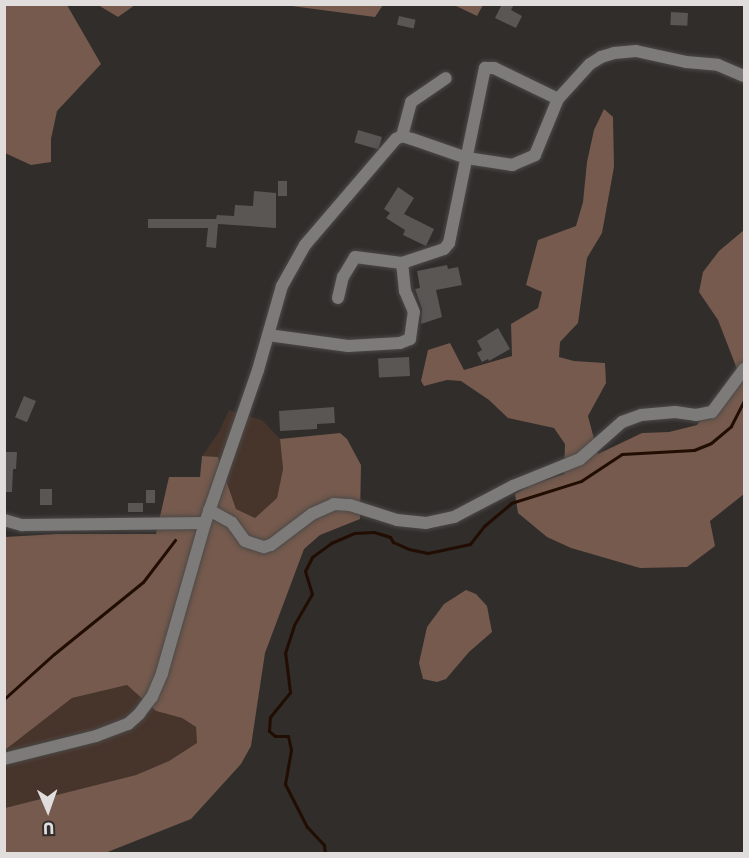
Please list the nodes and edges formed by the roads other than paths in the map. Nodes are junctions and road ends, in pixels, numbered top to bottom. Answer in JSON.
{"nodes":[{"id":1,"x":744,"y":76,"type":"edge"},
{"id":2,"x":446,"y":78,"type":"dead end"},
{"id":3,"x":558,"y":99,"type":"junction"},
{"id":4,"x":402,"y":136,"type":"junction"},
{"id":5,"x":467,"y":158,"type":"junction"},
{"id":6,"x":402,"y":263,"type":"junction"},
{"id":7,"x":338,"y":298,"type":"dead end"},
{"id":8,"x":268,"y":335,"type":"junction"},
{"id":9,"x":744,"y":369,"type":"edge"},
{"id":10,"x":207,"y":516,"type":"junction"},
{"id":11,"x":4,"y":520,"type":"edge"},
{"id":12,"x":4,"y":759,"type":"edge"}],
"edges":[{"from":1,"to":3,"type":"street"},
{"from":2,"to":4,"type":"street"},
{"from":3,"to":5,"type":"street"},
{"from":3,"to":5,"type":"street"},
{"from":4,"to":5,"type":"street"},
{"from":4,"to":8,"type":"street"},
{"from":5,"to":6,"type":"street"},
{"from":6,"to":7,"type":"street"},
{"from":6,"to":8,"type":"street"},
{"from":8,"to":10,"type":"street"},
{"from":9,"to":10,"type":"street"},
{"from":10,"to":11,"type":"street"},
{"from":10,"to":12,"type":"street"}]}
